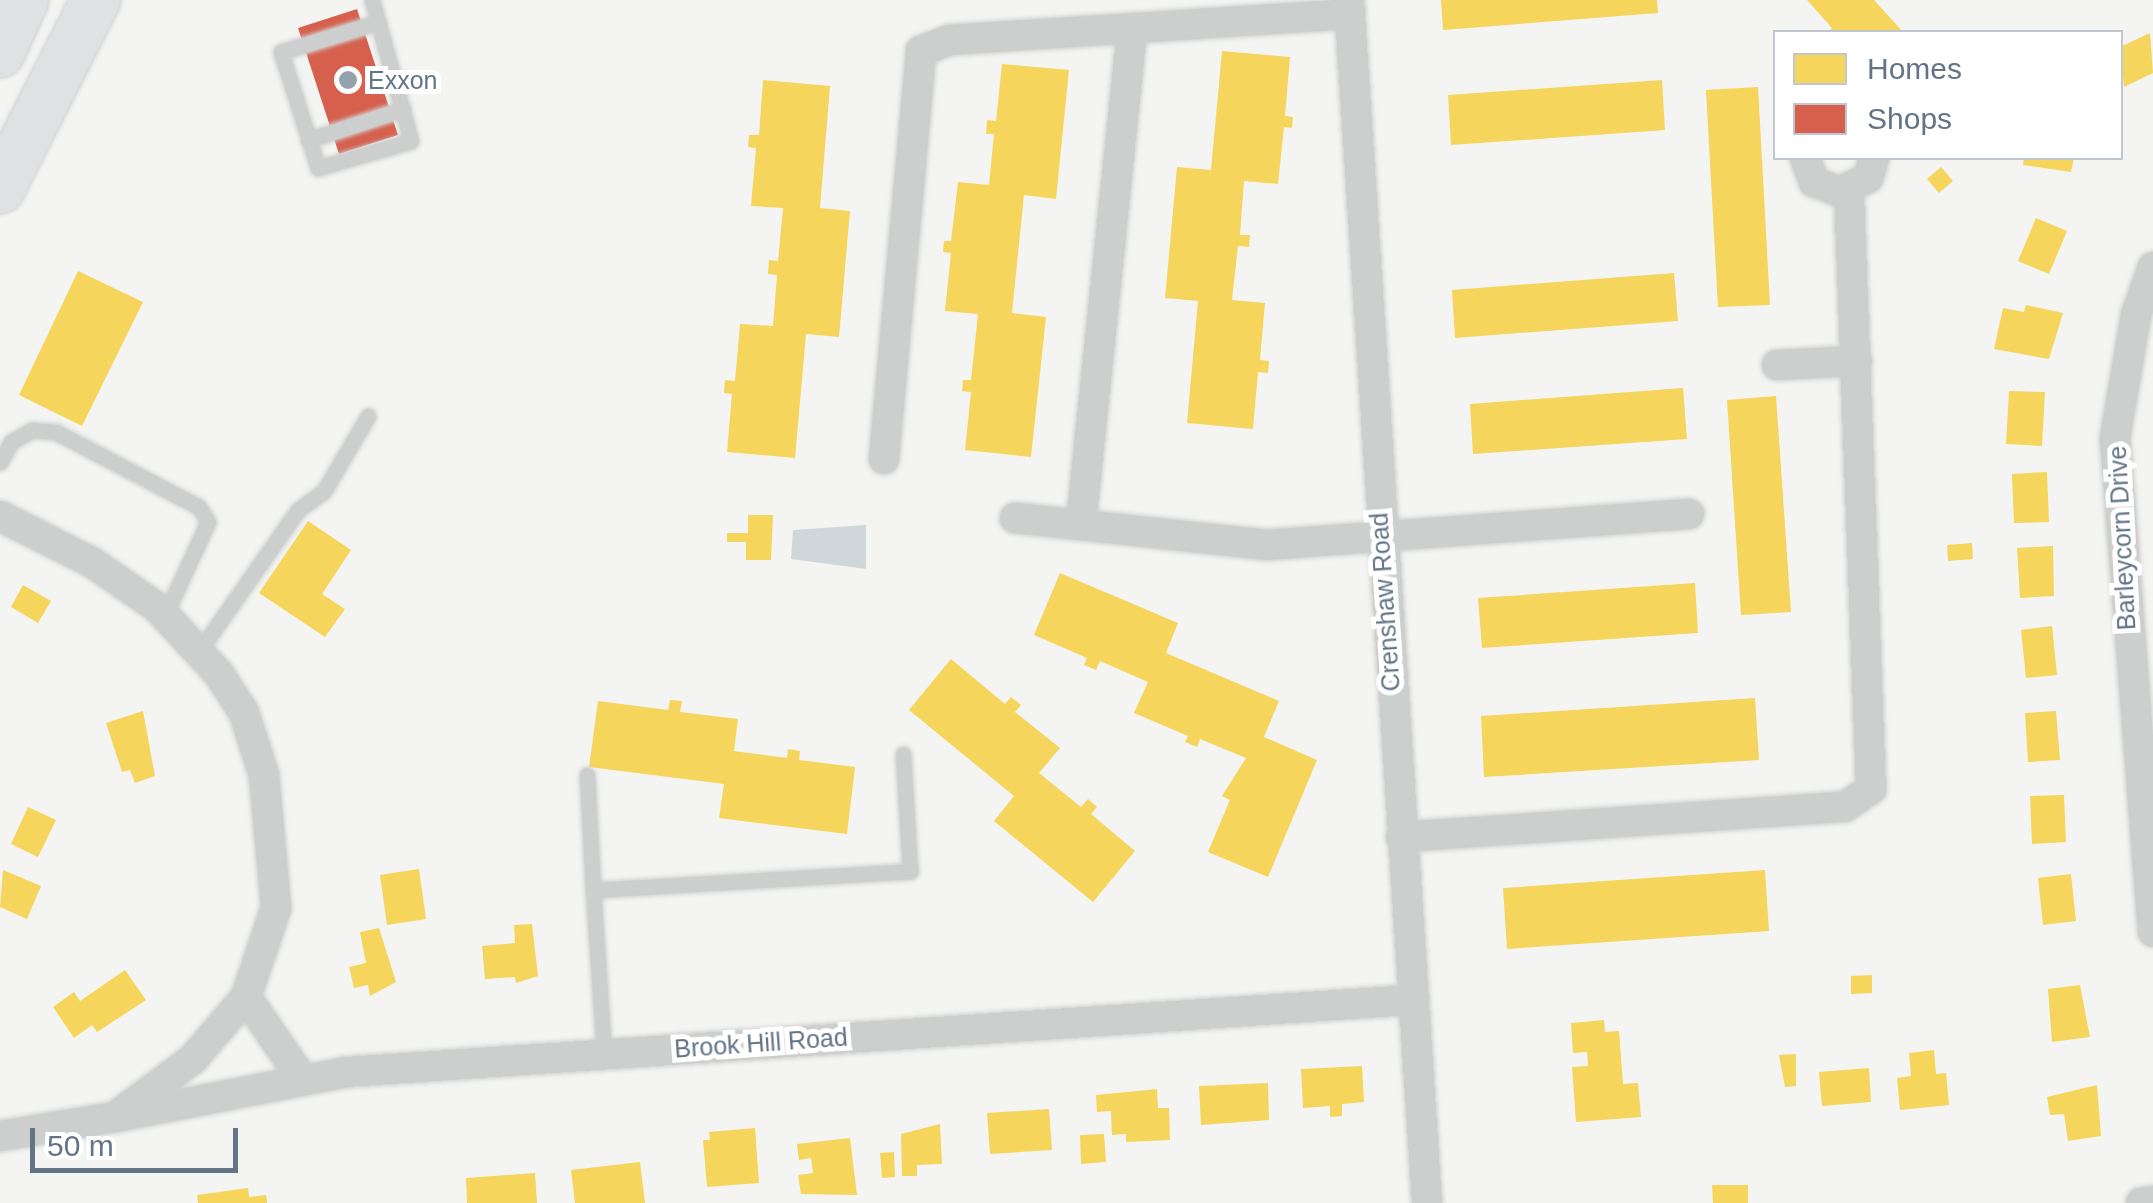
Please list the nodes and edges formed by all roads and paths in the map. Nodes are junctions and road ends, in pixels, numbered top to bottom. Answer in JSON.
{"nodes":[{"id":1,"x":24,"y":0,"type":"edge"},
{"id":2,"x":96,"y":0,"type":"edge"},
{"id":3,"x":372,"y":0,"type":"edge"},
{"id":4,"x":1349,"y":7,"type":"edge"},
{"id":5,"x":378,"y":22,"type":"junction"},
{"id":6,"x":1132,"y":28,"type":"junction"},
{"id":7,"x":0,"y":53,"type":"edge"},
{"id":8,"x":402,"y":109,"type":"junction"},
{"id":9,"x":308,"y":140,"type":"junction"},
{"id":10,"x":1806,"y":160,"type":"edge"},
{"id":11,"x":1873,"y":160,"type":"edge"},
{"id":12,"x":0,"y":188,"type":"edge"},
{"id":13,"x":1849,"y":191,"type":"junction"},
{"id":14,"x":2153,"y":268,"type":"edge"},
{"id":15,"x":1857,"y":361,"type":"junction"},
{"id":16,"x":1777,"y":365,"type":"dead end"},
{"id":17,"x":368,"y":416,"type":"dead end"},
{"id":18,"x":884,"y":459,"type":"dead end"},
{"id":19,"x":0,"y":462,"type":"edge"},
{"id":20,"x":1689,"y":514,"type":"dead end"},
{"id":21,"x":0,"y":516,"type":"edge"},
{"id":22,"x":1015,"y":518,"type":"dead end"},
{"id":23,"x":1081,"y":524,"type":"junction"},
{"id":24,"x":1381,"y":539,"type":"junction"},
{"id":25,"x":165,"y":615,"type":"junction"},
{"id":26,"x":200,"y":650,"type":"junction"},
{"id":27,"x":2144,"y":744,"type":"edge"},
{"id":28,"x":903,"y":754,"type":"dead end"},
{"id":29,"x":587,"y":775,"type":"dead end"},
{"id":30,"x":1401,"y":836,"type":"junction"},
{"id":31,"x":593,"y":890,"type":"junction"},
{"id":32,"x":2153,"y":932,"type":"edge"},
{"id":33,"x":246,"y":997,"type":"junction"},
{"id":34,"x":1411,"y":1000,"type":"junction"},
{"id":35,"x":604,"y":1054,"type":"junction"},
{"id":36,"x":303,"y":1080,"type":"junction"},
{"id":37,"x":115,"y":1117,"type":"junction"},
{"id":38,"x":0,"y":1136,"type":"edge"},
{"id":39,"x":2153,"y":1201,"type":"edge"},
{"id":40,"x":1426,"y":1203,"type":"edge"},
{"id":41,"x":2140,"y":1203,"type":"edge"}],
"edges":[{"from":1,"to":7,"type":"main road"},
{"from":2,"to":12,"type":"main road"},
{"from":3,"to":5,"type":"lane"},
{"from":4,"to":6,"type":"street"},
{"from":4,"to":24,"type":"street","name":"Crenshaw Road"},
{"from":5,"to":8,"type":"lane"},
{"from":5,"to":9,"type":"lane"},
{"from":6,"to":18,"type":"street"},
{"from":6,"to":23,"type":"street"},
{"from":8,"to":9,"type":"lane"},
{"from":8,"to":9,"type":"lane"},
{"from":10,"to":13,"type":"street"},
{"from":11,"to":13,"type":"street"},
{"from":13,"to":15,"type":"street"},
{"from":14,"to":27,"type":"street","name":"Barleycorn Drive"},
{"from":15,"to":16,"type":"street"},
{"from":15,"to":30,"type":"street"},
{"from":17,"to":26,"type":"lane"},
{"from":19,"to":25,"type":"lane"},
{"from":20,"to":24,"type":"street"},
{"from":21,"to":25,"type":"street"},
{"from":22,"to":23,"type":"street"},
{"from":23,"to":24,"type":"street"},
{"from":24,"to":30,"type":"street","name":"Crenshaw Road"},
{"from":25,"to":26,"type":"street"},
{"from":26,"to":33,"type":"street"},
{"from":27,"to":32,"type":"street","name":"Barleycorn Drive"},
{"from":28,"to":31,"type":"lane"},
{"from":29,"to":31,"type":"lane"},
{"from":30,"to":34,"type":"street","name":"Crenshaw Road"},
{"from":31,"to":35,"type":"lane"},
{"from":33,"to":36,"type":"street"},
{"from":33,"to":37,"type":"street"},
{"from":34,"to":35,"type":"street","name":"Brook Hill Road"},
{"from":34,"to":40,"type":"street","name":"Crenshaw Road"},
{"from":35,"to":36,"type":"street","name":"Brook Hill Road"},
{"from":36,"to":37,"type":"street","name":"Brook Hill Road"},
{"from":37,"to":38,"type":"street","name":"Brook Hill Road"},
{"from":39,"to":41,"type":"street"}]}
